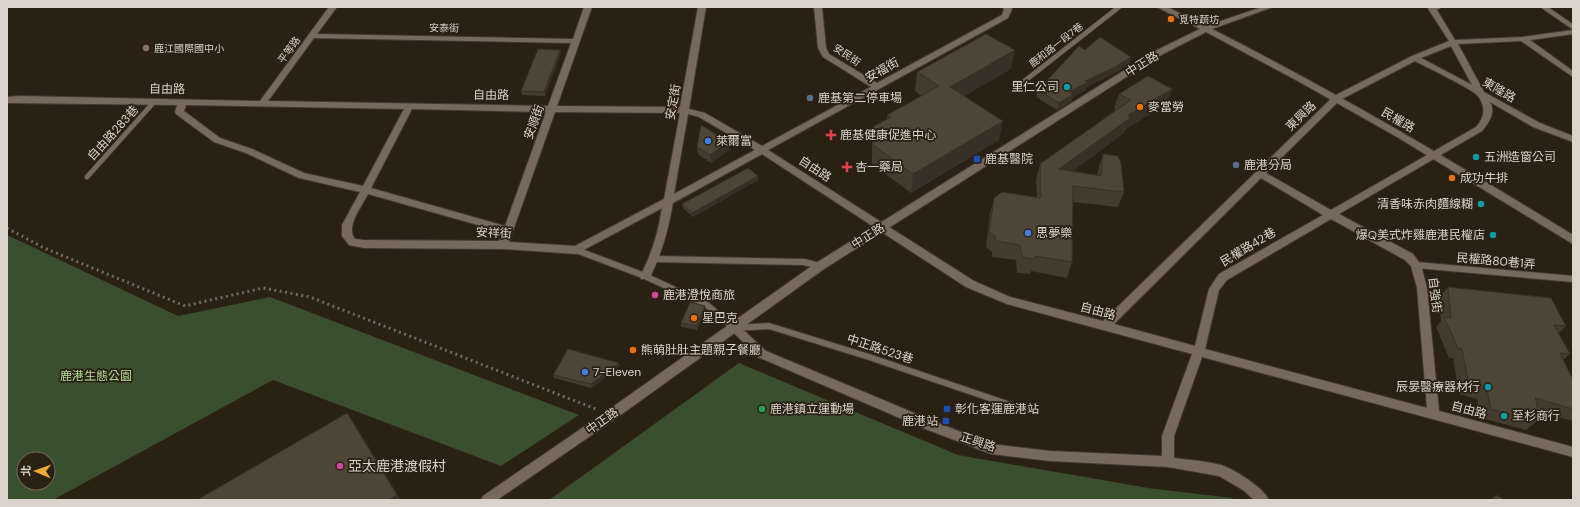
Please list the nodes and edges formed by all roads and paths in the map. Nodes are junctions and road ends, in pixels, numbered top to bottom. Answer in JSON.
{"nodes":[{"id":1,"x":333,"y":7,"type":"edge"},
{"id":2,"x":588,"y":7,"type":"edge"},
{"id":3,"x":702,"y":7,"type":"edge"},
{"id":4,"x":818,"y":7,"type":"edge"},
{"id":5,"x":1006,"y":7,"type":"edge"},
{"id":6,"x":1119,"y":7,"type":"edge"},
{"id":7,"x":1160,"y":7,"type":"edge"},
{"id":8,"x":1269,"y":7,"type":"edge"},
{"id":9,"x":1433,"y":7,"type":"edge"},
{"id":10,"x":1544,"y":7,"type":"edge"},
{"id":11,"x":1573,"y":27,"type":"edge"},
{"id":12,"x":1206,"y":29,"type":"junction"},
{"id":13,"x":1573,"y":32,"type":"edge"},
{"id":14,"x":312,"y":36,"type":"junction"},
{"id":15,"x":1523,"y":39,"type":"junction"},
{"id":16,"x":576,"y":41,"type":"junction"},
{"id":17,"x":1453,"y":42,"type":"junction"},
{"id":18,"x":1415,"y":58,"type":"junction"},
{"id":19,"x":1573,"y":75,"type":"edge"},
{"id":20,"x":1022,"y":83,"type":"dead end"},
{"id":21,"x":877,"y":87,"type":"junction"},
{"id":22,"x":1478,"y":92,"type":"junction"},
{"id":23,"x":1337,"y":98,"type":"junction"},
{"id":24,"x":7,"y":100,"type":"edge"},
{"id":25,"x":154,"y":102,"type":"junction"},
{"id":26,"x":182,"y":103,"type":"junction"},
{"id":27,"x":262,"y":104,"type":"junction"},
{"id":28,"x":409,"y":107,"type":"junction"},
{"id":29,"x":551,"y":109,"type":"junction"},
{"id":30,"x":684,"y":110,"type":"junction"},
{"id":31,"x":1573,"y":139,"type":"edge"},
{"id":32,"x":762,"y":150,"type":"junction"},
{"id":33,"x":1436,"y":155,"type":"junction"},
{"id":34,"x":1260,"y":173,"type":"junction"},
{"id":35,"x":87,"y":177,"type":"dead end"},
{"id":36,"x":365,"y":190,"type":"junction"},
{"id":37,"x":667,"y":202,"type":"junction"},
{"id":38,"x":1330,"y":214,"type":"junction"},
{"id":39,"x":882,"y":227,"type":"junction"},
{"id":40,"x":7,"y":228,"type":"edge"},
{"id":41,"x":508,"y":230,"type":"junction"},
{"id":42,"x":1573,"y":240,"type":"edge"},
{"id":43,"x":503,"y":245,"type":"junction"},
{"id":44,"x":576,"y":250,"type":"junction"},
{"id":45,"x":654,"y":259,"type":"junction"},
{"id":46,"x":1416,"y":265,"type":"junction"},
{"id":47,"x":820,"y":266,"type":"junction"},
{"id":48,"x":646,"y":276,"type":"junction"},
{"id":49,"x":1573,"y":279,"type":"edge"},
{"id":50,"x":1105,"y":326,"type":"junction"},
{"id":51,"x":734,"y":328,"type":"junction"},
{"id":52,"x":1198,"y":351,"type":"junction"},
{"id":53,"x":1016,"y":407,"type":"dead end"},
{"id":54,"x":1433,"y":414,"type":"junction"},
{"id":55,"x":611,"y":415,"type":"junction"},
{"id":56,"x":1573,"y":452,"type":"edge"},
{"id":57,"x":1168,"y":462,"type":"junction"},
{"id":58,"x":487,"y":500,"type":"edge"},
{"id":59,"x":1262,"y":500,"type":"edge"}],
"edges":[{"from":1,"to":14,"type":"street","name":"平等路"},
{"from":2,"to":16,"type":"street","name":"安順街"},
{"from":3,"to":30,"type":"street","name":"安定街"},
{"from":4,"to":21,"type":"street","name":"安民街"},
{"from":5,"to":21,"type":"street","name":"安福街"},
{"from":6,"to":20,"type":"lane","name":"鹿和路一段7巷"},
{"from":7,"to":12,"type":"street","name":"民權路"},
{"from":8,"to":12,"type":"street","name":"中正路"},
{"from":9,"to":17,"type":"street","name":"民權路42巷"},
{"from":10,"to":11,"type":"lane"},
{"from":12,"to":23,"type":"street","name":"民權路"},
{"from":12,"to":39,"type":"street","name":"中正路"},
{"from":13,"to":15,"type":"street","name":"東興路"},
{"from":14,"to":16,"type":"street","name":"安泰街"},
{"from":14,"to":27,"type":"street","name":"平等路"},
{"from":15,"to":17,"type":"street","name":"東興路"},
{"from":15,"to":19,"type":"street"},
{"from":16,"to":29,"type":"street","name":"安順街"},
{"from":17,"to":18,"type":"street","name":"東興路"},
{"from":17,"to":22,"type":"street","name":"民權路42巷"},
{"from":18,"to":22,"type":"street","name":"東隆路"},
{"from":18,"to":23,"type":"street","name":"東興路"},
{"from":21,"to":32,"type":"street","name":"安福街"},
{"from":22,"to":31,"type":"street","name":"東隆路"},
{"from":22,"to":33,"type":"street","name":"民權路42巷"},
{"from":23,"to":33,"type":"street","name":"民權路"},
{"from":23,"to":34,"type":"street","name":"東興路"},
{"from":24,"to":25,"type":"street","name":"自由路"},
{"from":25,"to":26,"type":"street","name":"自由路"},
{"from":25,"to":35,"type":"lane","name":"自由路283巷"},
{"from":26,"to":27,"type":"street","name":"自由路"},
{"from":26,"to":36,"type":"street"},
{"from":27,"to":28,"type":"street","name":"自由路"},
{"from":28,"to":29,"type":"street","name":"自由路"},
{"from":28,"to":36,"type":"street","name":"安祥街"},
{"from":29,"to":30,"type":"street","name":"自由路"},
{"from":29,"to":41,"type":"street","name":"安順街"},
{"from":30,"to":32,"type":"street","name":"自由路"},
{"from":30,"to":37,"type":"street","name":"安定街"},
{"from":32,"to":37,"type":"street"},
{"from":32,"to":39,"type":"street","name":"自由路"},
{"from":33,"to":38,"type":"street","name":"民權路42巷"},
{"from":33,"to":42,"type":"street","name":"民權路"},
{"from":34,"to":38,"type":"street","name":"自強街"},
{"from":34,"to":50,"type":"street","name":"東興路"},
{"from":36,"to":41,"type":"street"},
{"from":36,"to":43,"type":"street","name":"安祥街"},
{"from":37,"to":44,"type":"street"},
{"from":37,"to":45,"type":"street","name":"安定街"},
{"from":38,"to":46,"type":"street","name":"自強街"},
{"from":38,"to":52,"type":"street","name":"民權路42巷"},
{"from":39,"to":47,"type":"street","name":"中正路"},
{"from":39,"to":50,"type":"street","name":"自由路"},
{"from":40,"to":55,"type":"path"},
{"from":41,"to":43,"type":"street","name":"安順街"},
{"from":43,"to":44,"type":"street","name":"安祥街"},
{"from":44,"to":48,"type":"lane"},
{"from":45,"to":47,"type":"lane"},
{"from":45,"to":48,"type":"street","name":"安定街"},
{"from":46,"to":49,"type":"lane","name":"民權路80巷1弄"},
{"from":46,"to":54,"type":"street","name":"自強街"},
{"from":47,"to":51,"type":"street","name":"中正路"},
{"from":48,"to":51,"type":"lane"},
{"from":50,"to":52,"type":"street","name":"自由路"},
{"from":51,"to":53,"type":"lane","name":"中正路523巷"},
{"from":51,"to":55,"type":"street","name":"中正路"},
{"from":51,"to":57,"type":"street","name":"正興路"},
{"from":52,"to":54,"type":"street","name":"自由路"},
{"from":52,"to":57,"type":"street","name":"民權路42巷"},
{"from":54,"to":56,"type":"street","name":"自由路"},
{"from":55,"to":58,"type":"street","name":"中正路"},
{"from":57,"to":59,"type":"street","name":"正興路"}]}
